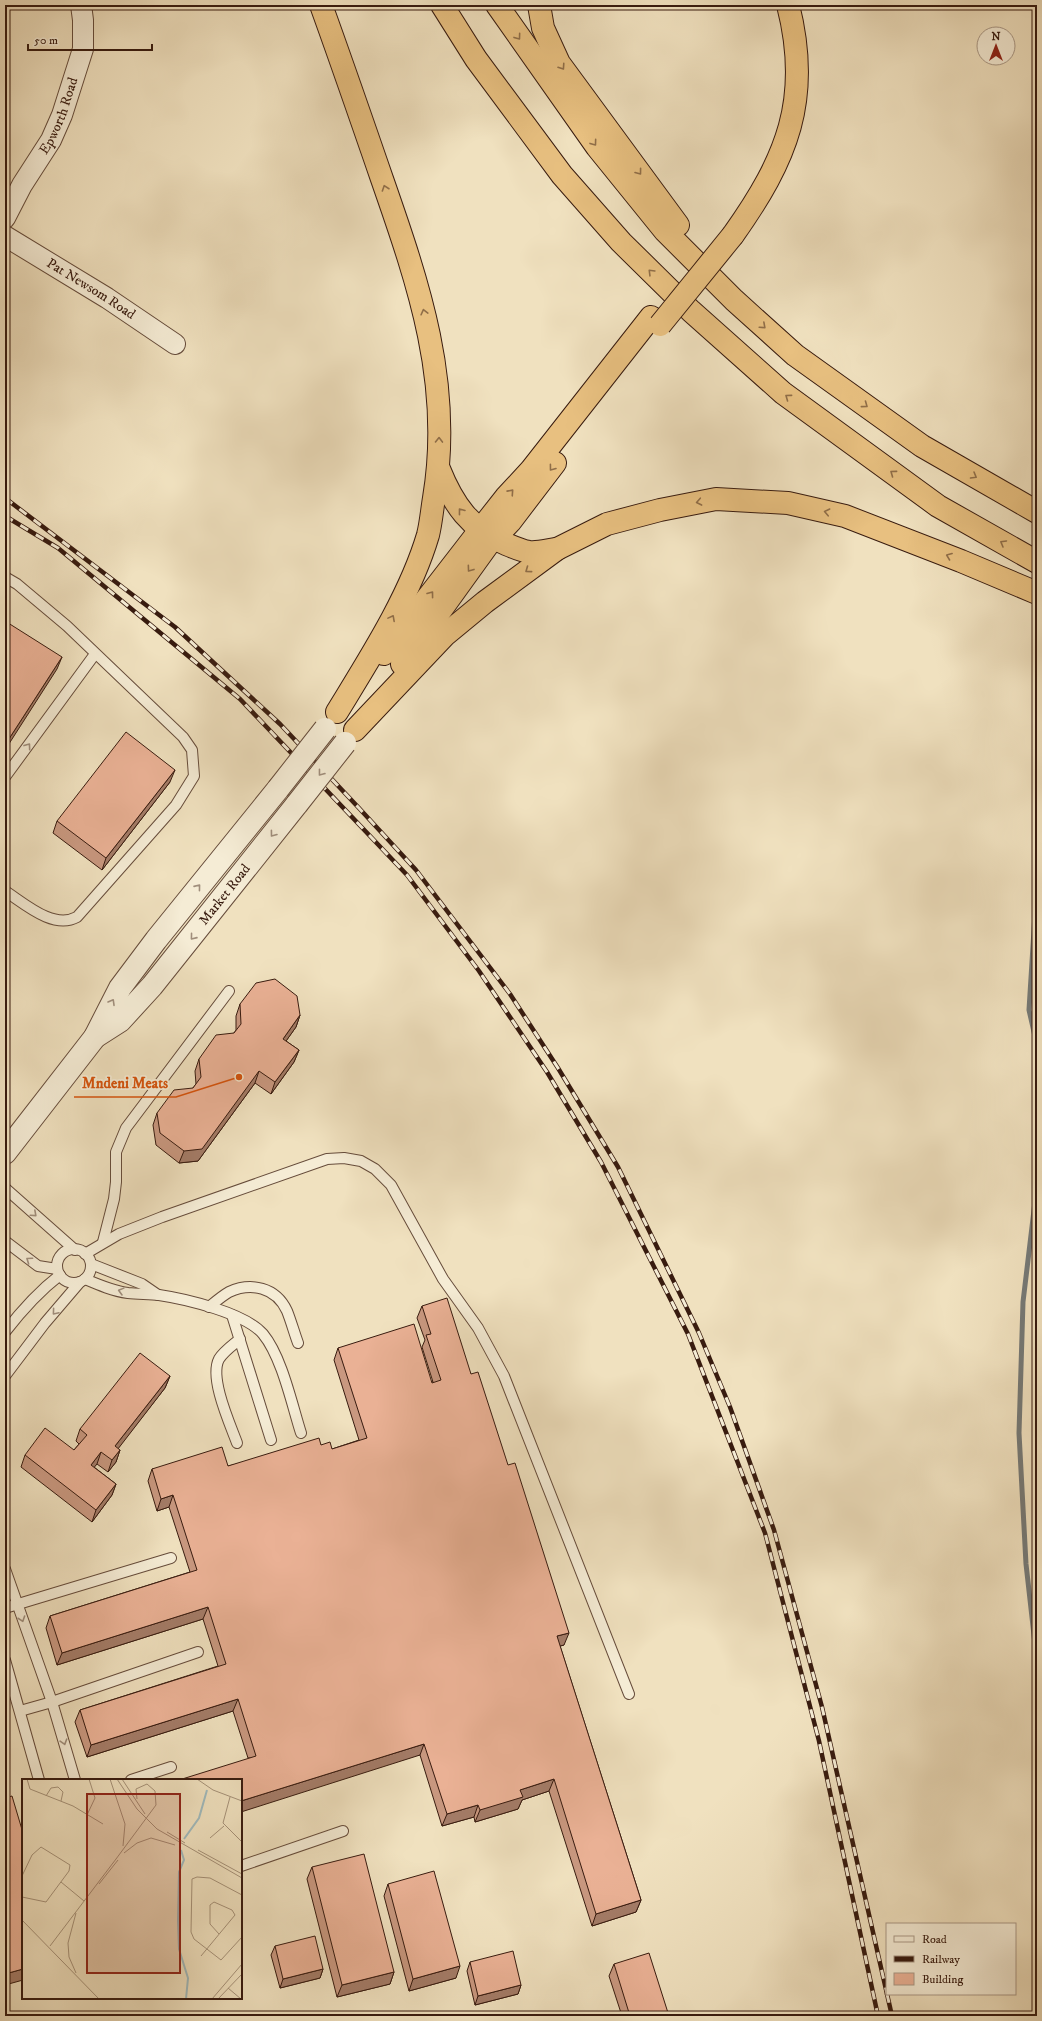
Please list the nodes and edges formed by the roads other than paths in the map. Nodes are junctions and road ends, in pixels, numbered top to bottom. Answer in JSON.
{"nodes":[{"id":1,"x":81,"y":5,"type":"edge"},
{"id":2,"x":321,"y":5,"type":"edge"},
{"id":3,"x":442,"y":5,"type":"edge"},
{"id":4,"x":496,"y":5,"type":"edge"},
{"id":5,"x":539,"y":5,"type":"edge"},
{"id":6,"x":776,"y":5,"type":"edge"},
{"id":7,"x":788,"y":5,"type":"edge"},
{"id":8,"x":5,"y":218,"type":"edge"},
{"id":9,"x":727,"y":231,"type":"junction"},
{"id":10,"x":5,"y":236,"type":"edge"},
{"id":11,"x":734,"y":300,"type":"junction"},
{"id":12,"x":655,"y":321,"type":"junction"},
{"id":13,"x":175,"y":344,"type":"dead end"},
{"id":14,"x":439,"y":469,"type":"junction"},
{"id":15,"x":1037,"y":512,"type":"edge"},
{"id":16,"x":486,"y":534,"type":"junction"},
{"id":17,"x":557,"y":549,"type":"junction"},
{"id":18,"x":1037,"y":562,"type":"edge"},
{"id":19,"x":5,"y":577,"type":"edge"},
{"id":20,"x":1037,"y":593,"type":"edge"},
{"id":21,"x":95,"y":654,"type":"junction"},
{"id":22,"x":331,"y":720,"type":"junction"},
{"id":23,"x":350,"y":736,"type":"junction"},
{"id":24,"x":5,"y":777,"type":"edge"},
{"id":25,"x":5,"y":891,"type":"edge"},
{"id":26,"x":229,"y":992,"type":"dead end"},
{"id":27,"x":95,"y":1037,"type":"junction"},
{"id":28,"x":5,"y":1153,"type":"edge"},
{"id":29,"x":5,"y":1188,"type":"edge"},
{"id":30,"x":5,"y":1240,"type":"edge"},
{"id":31,"x":103,"y":1242,"type":"junction"},
{"id":32,"x":75,"y":1250,"type":"junction"},
{"id":33,"x":85,"y":1254,"type":"junction"},
{"id":34,"x":91,"y":1264,"type":"junction"},
{"id":35,"x":59,"y":1272,"type":"junction"},
{"id":36,"x":82,"y":1280,"type":"junction"},
{"id":37,"x":158,"y":1295,"type":"junction"},
{"id":38,"x":209,"y":1307,"type":"junction"},
{"id":39,"x":232,"y":1315,"type":"junction"},
{"id":40,"x":5,"y":1332,"type":"edge"},
{"id":41,"x":240,"y":1340,"type":"junction"},
{"id":42,"x":298,"y":1343,"type":"dead end"},
{"id":43,"x":5,"y":1376,"type":"edge"},
{"id":44,"x":301,"y":1433,"type":"dead end"},
{"id":45,"x":271,"y":1440,"type":"dead end"},
{"id":46,"x":236,"y":1444,"type":"dead end"},
{"id":47,"x":171,"y":1558,"type":"dead end"},
{"id":48,"x":5,"y":1568,"type":"edge"},
{"id":49,"x":17,"y":1604,"type":"junction"},
{"id":50,"x":5,"y":1608,"type":"edge"},
{"id":51,"x":198,"y":1652,"type":"dead end"},
{"id":52,"x":5,"y":1660,"type":"edge"},
{"id":53,"x":629,"y":1694,"type":"dead end"},
{"id":54,"x":52,"y":1702,"type":"junction"},
{"id":55,"x":20,"y":1711,"type":"junction"},
{"id":56,"x":171,"y":1767,"type":"dead end"},
{"id":57,"x":39,"y":1779,"type":"edge"},
{"id":58,"x":75,"y":1779,"type":"edge"},
{"id":59,"x":134,"y":1779,"type":"edge"},
{"id":60,"x":343,"y":1831,"type":"dead end"},
{"id":61,"x":242,"y":1866,"type":"edge"}],
"edges":[{"from":1,"to":8,"type":"street","name":"Epworth Road"},
{"from":14,"to":2,"type":"highway","one_way":true},
{"from":18,"to":3,"type":"highway","one_way":true},
{"from":4,"to":11,"type":"highway","one_way":true},
{"from":5,"to":11,"type":"highway","one_way":true},
{"from":6,"to":9,"type":"highway"},
{"from":7,"to":9,"type":"highway"},
{"from":9,"to":12,"type":"highway"},
{"from":10,"to":13,"type":"street","name":"Pat Newsom Road"},
{"from":11,"to":15,"type":"highway","one_way":true},
{"from":16,"to":12,"type":"highway","one_way":true},
{"from":12,"to":16,"type":"highway","one_way":true},
{"from":16,"to":14,"type":"highway","one_way":true},
{"from":22,"to":14,"type":"highway","one_way":true},
{"from":16,"to":17,"type":"highway"},
{"from":22,"to":16,"type":"highway","one_way":true},
{"from":16,"to":23,"type":"highway","one_way":true},
{"from":20,"to":17,"type":"highway","one_way":true},
{"from":17,"to":23,"type":"highway","one_way":true},
{"from":19,"to":21,"type":"lane"},
{"from":24,"to":21,"type":"lane","one_way":true},
{"from":21,"to":25,"type":"lane"},
{"from":27,"to":22,"type":"street","name":"Market Road","one_way":true,"bridge":true},
{"from":23,"to":27,"type":"street","name":"Market Road","one_way":true,"bridge":true},
{"from":26,"to":31,"type":"lane"},
{"from":27,"to":28,"type":"street","name":"Market Road"},
{"from":29,"to":32,"type":"lane","one_way":true},
{"from":35,"to":30,"type":"lane","one_way":true},
{"from":31,"to":33,"type":"lane"},
{"from":31,"to":53,"type":"lane"},
{"from":32,"to":33,"type":"lane"},
{"from":32,"to":35,"type":"lane"},
{"from":33,"to":34,"type":"lane"},
{"from":34,"to":36,"type":"lane"},
{"from":34,"to":37,"type":"lane"},
{"from":35,"to":36,"type":"lane"},
{"from":35,"to":40,"type":"lane"},
{"from":37,"to":36,"type":"lane","one_way":true},
{"from":36,"to":43,"type":"lane","one_way":true},
{"from":37,"to":38,"type":"lane"},
{"from":38,"to":39,"type":"lane"},
{"from":38,"to":42,"type":"lane"},
{"from":39,"to":41,"type":"lane"},
{"from":39,"to":44,"type":"lane"},
{"from":41,"to":45,"type":"lane"},
{"from":41,"to":46,"type":"lane"},
{"from":47,"to":49,"type":"lane"},
{"from":48,"to":49,"type":"lane"},
{"from":49,"to":50,"type":"lane"},
{"from":49,"to":54,"type":"lane","one_way":true},
{"from":51,"to":54,"type":"lane"},
{"from":52,"to":55,"type":"lane"},
{"from":54,"to":55,"type":"lane"},
{"from":54,"to":58,"type":"lane","one_way":true},
{"from":55,"to":57,"type":"lane"},
{"from":56,"to":59,"type":"lane"},
{"from":60,"to":61,"type":"lane"}]}
